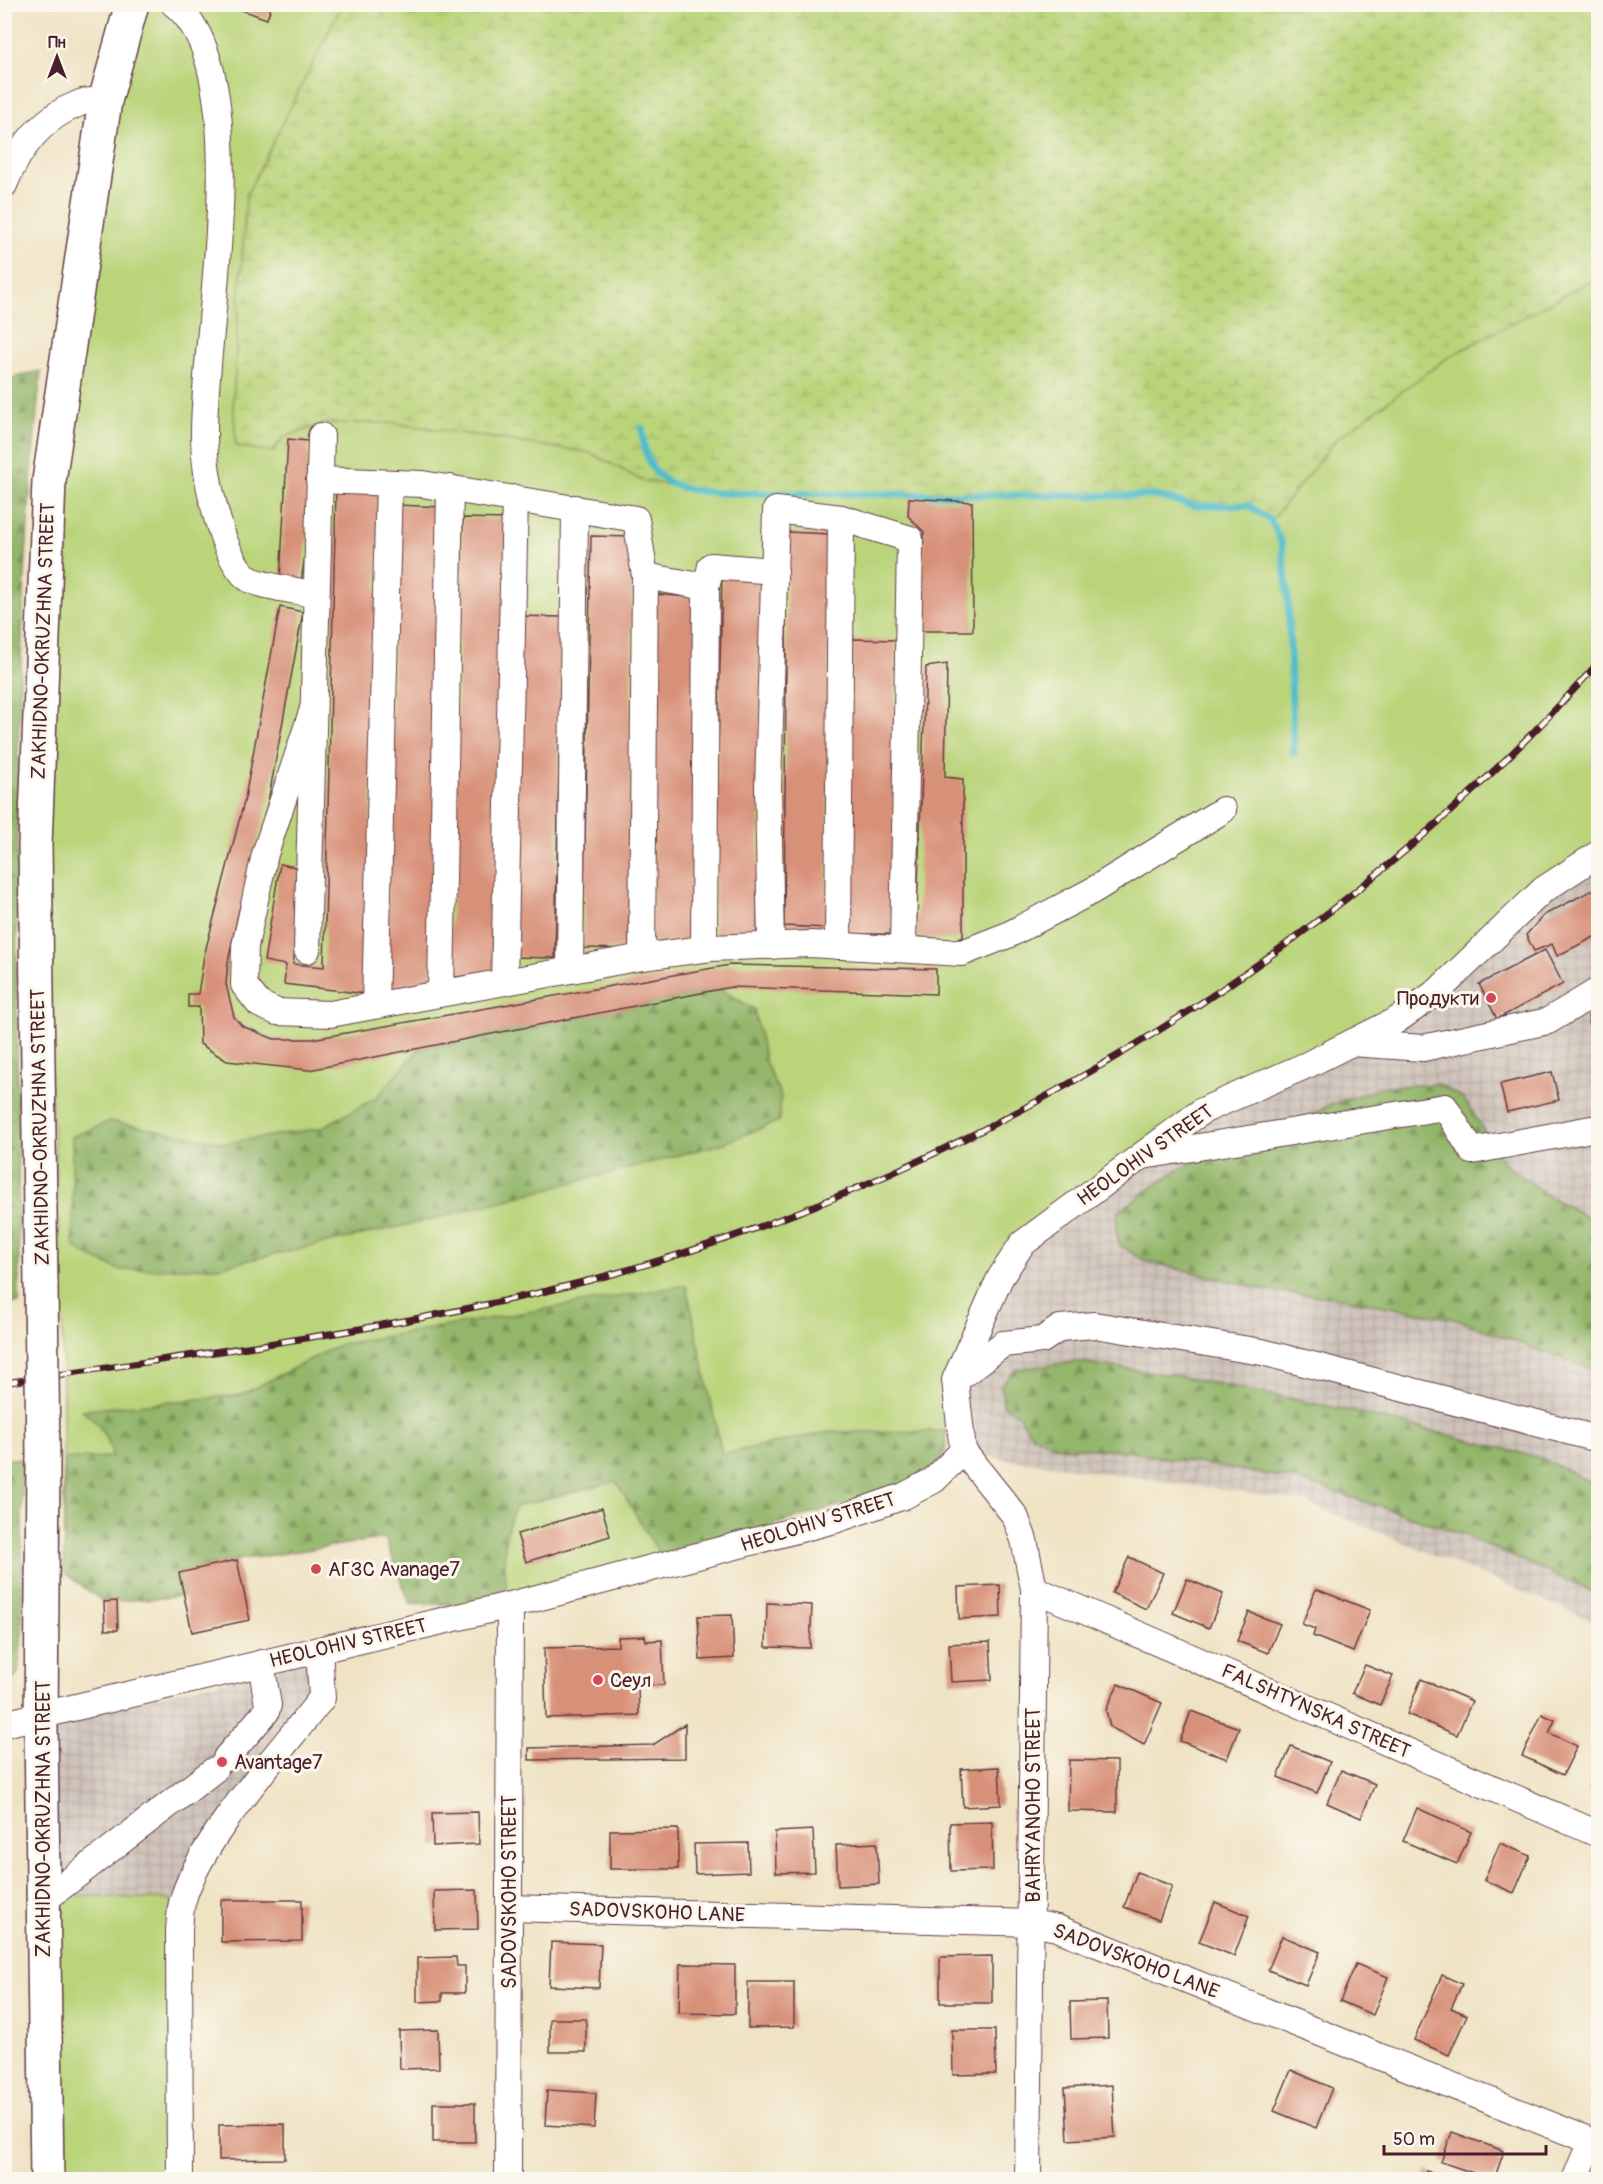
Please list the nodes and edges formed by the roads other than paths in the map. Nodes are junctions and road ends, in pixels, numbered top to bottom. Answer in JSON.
{"nodes":[{"id":1,"x":132,"y":4,"type":"edge"},
{"id":2,"x":174,"y":4,"type":"edge"},
{"id":3,"x":105,"y":100,"type":"junction"},
{"id":4,"x":4,"y":185,"type":"edge"},
{"id":5,"x":321,"y":436,"type":"dead end"},
{"id":6,"x":319,"y":480,"type":"junction"},
{"id":7,"x":389,"y":483,"type":"junction"},
{"id":8,"x":450,"y":488,"type":"junction"},
{"id":9,"x":515,"y":498,"type":"junction"},
{"id":10,"x":575,"y":508,"type":"junction"},
{"id":11,"x":841,"y":518,"type":"junction"},
{"id":12,"x":775,"y":571,"type":"junction"},
{"id":13,"x":645,"y":576,"type":"junction"},
{"id":14,"x":706,"y":587,"type":"junction"},
{"id":15,"x":316,"y":595,"type":"junction"},
{"id":16,"x":313,"y":709,"type":"junction"},
{"id":17,"x":1223,"y":810,"type":"dead end"},
{"id":18,"x":1599,"y":854,"type":"edge"},
{"id":19,"x":771,"y":946,"type":"junction"},
{"id":20,"x":838,"y":946,"type":"junction"},
{"id":21,"x":704,"y":949,"type":"junction"},
{"id":22,"x":903,"y":949,"type":"junction"},
{"id":23,"x":307,"y":950,"type":"dead end"},
{"id":24,"x":642,"y":957,"type":"junction"},
{"id":25,"x":570,"y":970,"type":"junction"},
{"id":26,"x":504,"y":981,"type":"junction"},
{"id":27,"x":1599,"y":991,"type":"edge"},
{"id":28,"x":441,"y":992,"type":"junction"},
{"id":29,"x":375,"y":1004,"type":"junction"},
{"id":30,"x":1351,"y":1043,"type":"junction"},
{"id":31,"x":1599,"y":1132,"type":"edge"},
{"id":32,"x":1137,"y":1157,"type":"junction"},
{"id":33,"x":955,"y":1380,"type":"junction"},
{"id":34,"x":1599,"y":1439,"type":"edge"},
{"id":35,"x":963,"y":1451,"type":"junction"},
{"id":36,"x":1034,"y":1589,"type":"junction"},
{"id":37,"x":510,"y":1605,"type":"junction"},
{"id":38,"x":319,"y":1650,"type":"junction"},
{"id":39,"x":261,"y":1663,"type":"junction"},
{"id":40,"x":41,"y":1715,"type":"junction"},
{"id":41,"x":4,"y":1724,"type":"edge"},
{"id":42,"x":1599,"y":1834,"type":"edge"},
{"id":43,"x":43,"y":1901,"type":"junction"},
{"id":44,"x":508,"y":1908,"type":"junction"},
{"id":45,"x":1032,"y":1923,"type":"junction"},
{"id":46,"x":47,"y":2180,"type":"edge"},
{"id":47,"x":180,"y":2180,"type":"edge"},
{"id":48,"x":507,"y":2180,"type":"edge"},
{"id":49,"x":1028,"y":2180,"type":"edge"},
{"id":50,"x":1575,"y":2180,"type":"edge"}],
"edges":[{"from":1,"to":3,"type":"main road","name":"ZAKHIDNO-OKRUZHNA STREET"},
{"from":2,"to":15,"type":"street"},
{"from":3,"to":4,"type":"street"},
{"from":3,"to":40,"type":"main road","name":"ZAKHIDNO-OKRUZHNA STREET","bridge":true},
{"from":5,"to":6,"type":"street"},
{"from":6,"to":7,"type":"street"},
{"from":6,"to":15,"type":"street"},
{"from":7,"to":8,"type":"street"},
{"from":7,"to":29,"type":"street"},
{"from":8,"to":9,"type":"street"},
{"from":8,"to":28,"type":"street"},
{"from":9,"to":10,"type":"street"},
{"from":9,"to":26,"type":"street"},
{"from":10,"to":13,"type":"street"},
{"from":10,"to":25,"type":"street"},
{"from":11,"to":12,"type":"street"},
{"from":11,"to":20,"type":"street"},
{"from":11,"to":22,"type":"street"},
{"from":12,"to":14,"type":"street"},
{"from":12,"to":19,"type":"street"},
{"from":13,"to":14,"type":"street"},
{"from":13,"to":24,"type":"street"},
{"from":14,"to":21,"type":"street"},
{"from":15,"to":16,"type":"street"},
{"from":16,"to":23,"type":"street"},
{"from":16,"to":29,"type":"street"},
{"from":17,"to":22,"type":"street"},
{"from":18,"to":30,"type":"street","name":"HEOLOHIV STREET"},
{"from":19,"to":20,"type":"street"},
{"from":19,"to":21,"type":"street"},
{"from":20,"to":22,"type":"street"},
{"from":21,"to":24,"type":"street"},
{"from":24,"to":25,"type":"street"},
{"from":25,"to":26,"type":"street"},
{"from":26,"to":28,"type":"street"},
{"from":27,"to":30,"type":"street"},
{"from":28,"to":29,"type":"street"},
{"from":30,"to":32,"type":"street","name":"HEOLOHIV STREET"},
{"from":31,"to":32,"type":"street"},
{"from":32,"to":33,"type":"street","name":"HEOLOHIV STREET"},
{"from":33,"to":34,"type":"street"},
{"from":33,"to":35,"type":"street"},
{"from":35,"to":36,"type":"street","name":"BAHRYANOHO STREET"},
{"from":35,"to":37,"type":"street","name":"HEOLOHIV STREET"},
{"from":36,"to":42,"type":"street","name":"FALSHTYNSKA STREET"},
{"from":36,"to":45,"type":"street","name":"BAHRYANOHO STREET"},
{"from":37,"to":38,"type":"street","name":"HEOLOHIV STREET"},
{"from":37,"to":44,"type":"street","name":"SADOVSKOHO STREET"},
{"from":38,"to":39,"type":"street","name":"HEOLOHIV STREET"},
{"from":38,"to":47,"type":"street"},
{"from":39,"to":40,"type":"street","name":"HEOLOHIV STREET"},
{"from":39,"to":43,"type":"street"},
{"from":40,"to":41,"type":"street","name":"HEOLOHIV STREET"},
{"from":40,"to":43,"type":"main road","name":"ZAKHIDNO-OKRUZHNA STREET"},
{"from":43,"to":46,"type":"main road","name":"ZAKHIDNO-OKRUZHNA STREET"},
{"from":44,"to":45,"type":"street","name":"SADOVSKOHO LANE"},
{"from":44,"to":48,"type":"street","name":"SADOVSKOHO STREET"},
{"from":45,"to":49,"type":"street","name":"BAHRYANOHO STREET"},
{"from":45,"to":50,"type":"street","name":"SADOVSKOHO LANE"}]}
